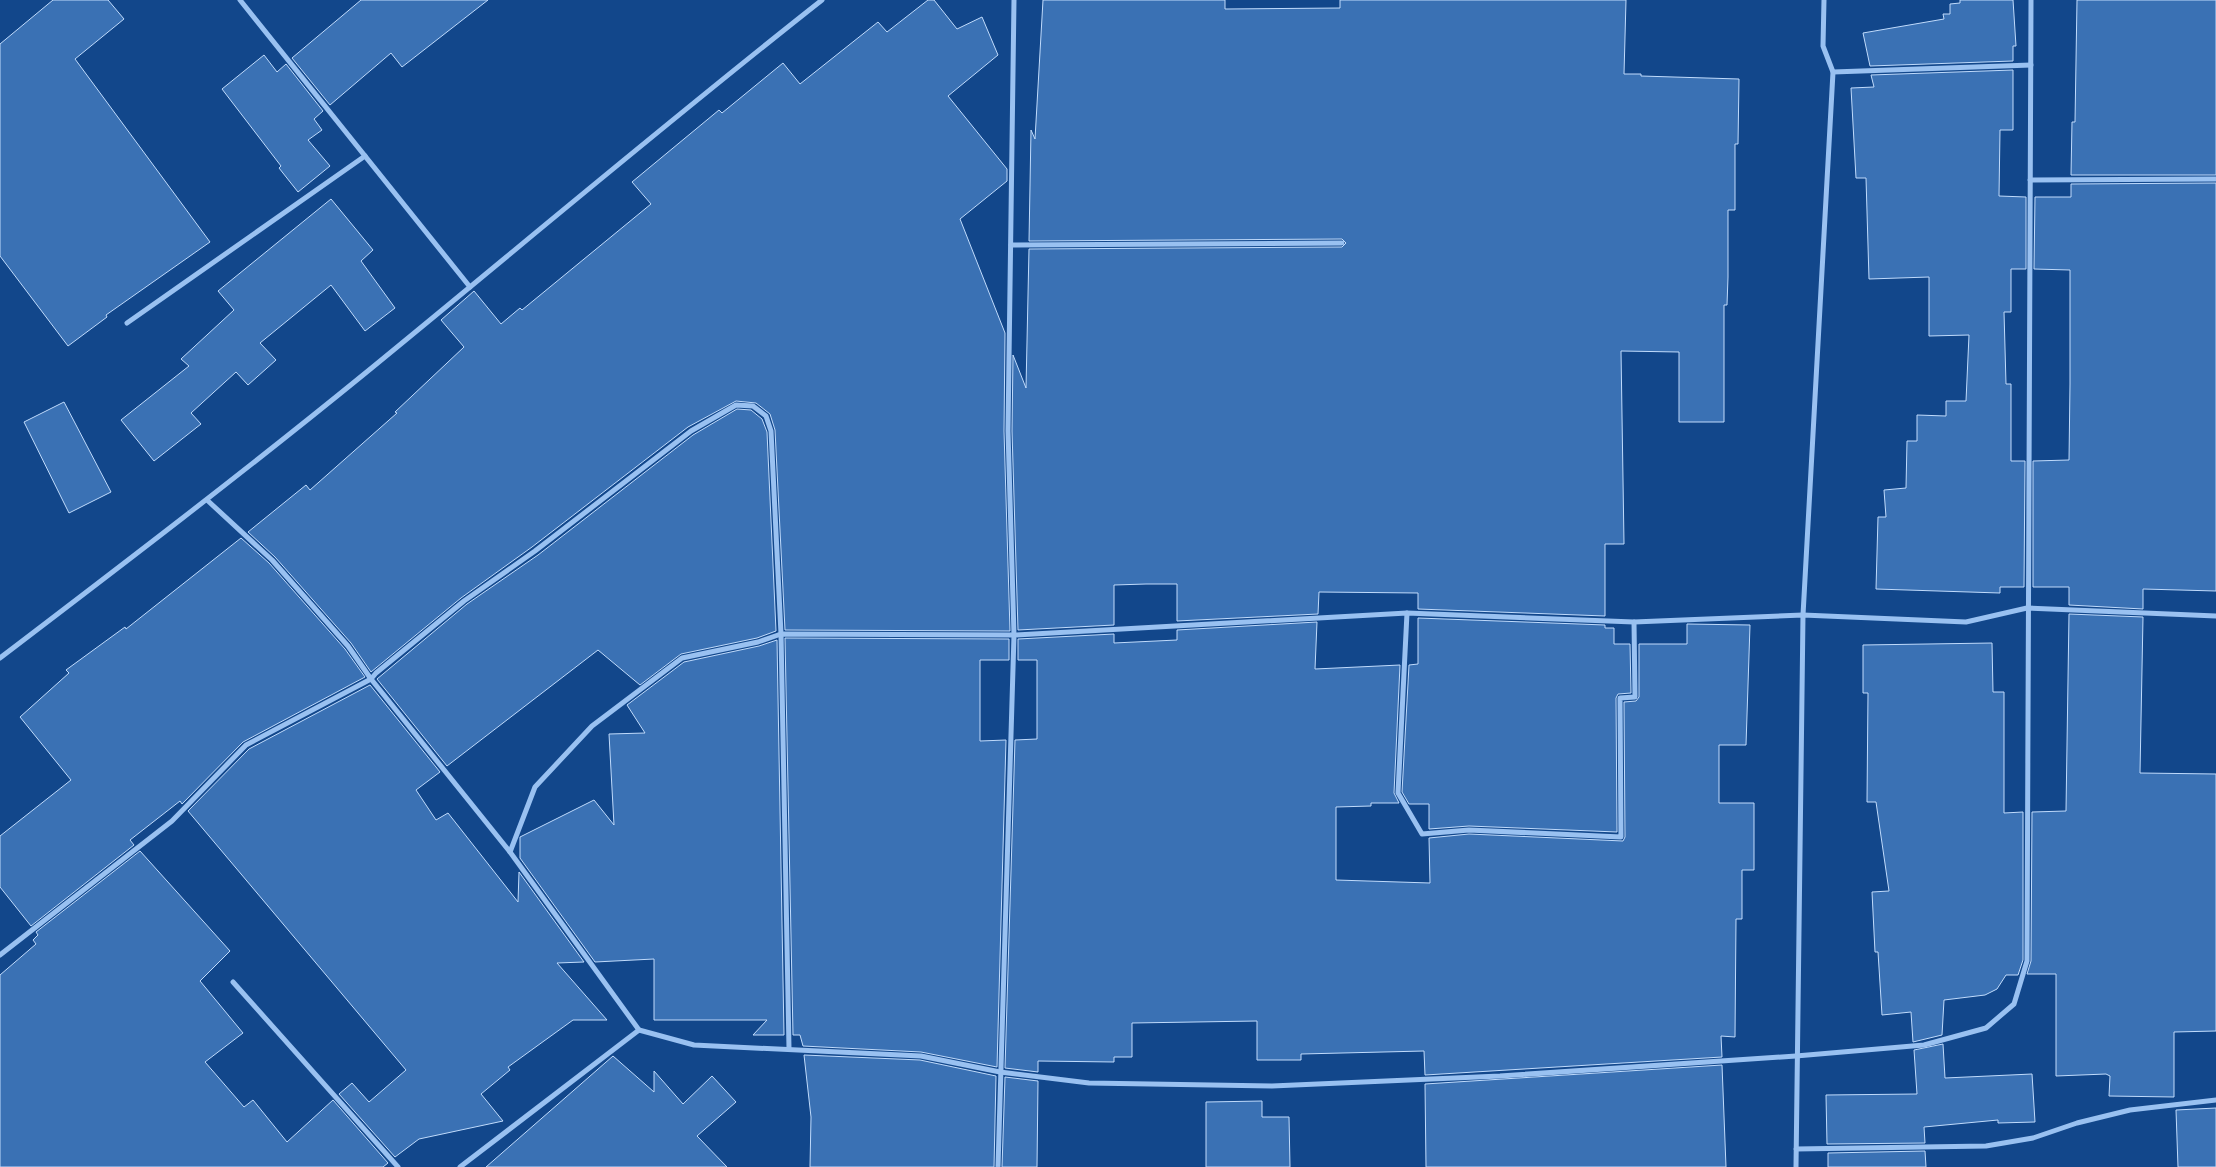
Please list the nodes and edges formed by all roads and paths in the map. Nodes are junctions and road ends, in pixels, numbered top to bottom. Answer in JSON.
{"nodes":[{"id":1,"x":240,"y":0,"type":"edge"},
{"id":2,"x":822,"y":0,"type":"edge"},
{"id":3,"x":1014,"y":0,"type":"edge"},
{"id":4,"x":1824,"y":0,"type":"edge"},
{"id":5,"x":2031,"y":0,"type":"edge"},
{"id":6,"x":2032,"y":65,"type":"junction"},
{"id":7,"x":1834,"y":72,"type":"junction"},
{"id":8,"x":365,"y":156,"type":"junction"},
{"id":9,"x":2216,"y":179,"type":"edge"},
{"id":10,"x":2030,"y":180,"type":"junction"},
{"id":11,"x":1342,"y":243,"type":"dead end"},
{"id":12,"x":1011,"y":245,"type":"junction"},
{"id":13,"x":470,"y":287,"type":"junction"},
{"id":14,"x":127,"y":323,"type":"dead end"},
{"id":15,"x":207,"y":500,"type":"junction"},
{"id":16,"x":2027,"y":608,"type":"junction"},
{"id":17,"x":1407,"y":613,"type":"junction"},
{"id":18,"x":1803,"y":615,"type":"junction"},
{"id":19,"x":2216,"y":616,"type":"edge"},
{"id":20,"x":1634,"y":622,"type":"junction"},
{"id":21,"x":781,"y":634,"type":"junction"},
{"id":22,"x":1014,"y":635,"type":"junction"},
{"id":23,"x":0,"y":658,"type":"edge"},
{"id":24,"x":371,"y":679,"type":"junction"},
{"id":25,"x":510,"y":852,"type":"junction"},
{"id":26,"x":0,"y":955,"type":"edge"},
{"id":27,"x":233,"y":982,"type":"dead end"},
{"id":28,"x":639,"y":1030,"type":"junction"},
{"id":29,"x":789,"y":1048,"type":"junction"},
{"id":30,"x":1796,"y":1056,"type":"junction"},
{"id":31,"x":1000,"y":1072,"type":"junction"},
{"id":32,"x":2216,"y":1100,"type":"edge"},
{"id":33,"x":1796,"y":1149,"type":"junction"},
{"id":34,"x":398,"y":1167,"type":"edge"},
{"id":35,"x":460,"y":1167,"type":"edge"},
{"id":36,"x":998,"y":1167,"type":"edge"},
{"id":37,"x":1796,"y":1167,"type":"edge"}],
"edges":[{"from":1,"to":8,"type":"street"},
{"from":2,"to":13,"type":"street"},
{"from":3,"to":12,"type":"street"},
{"from":4,"to":7,"type":"street"},
{"from":5,"to":6,"type":"street"},
{"from":6,"to":7,"type":"street"},
{"from":6,"to":10,"type":"street"},
{"from":7,"to":18,"type":"street"},
{"from":8,"to":13,"type":"street"},
{"from":8,"to":14,"type":"street"},
{"from":9,"to":10,"type":"street"},
{"from":10,"to":16,"type":"street"},
{"from":11,"to":12,"type":"street"},
{"from":12,"to":22,"type":"street"},
{"from":13,"to":15,"type":"street"},
{"from":15,"to":23,"type":"street"},
{"from":15,"to":24,"type":"street"},
{"from":16,"to":18,"type":"street"},
{"from":16,"to":19,"type":"street"},
{"from":16,"to":30,"type":"street"},
{"from":17,"to":20,"type":"street"},
{"from":17,"to":20,"type":"street"},
{"from":17,"to":22,"type":"street"},
{"from":18,"to":20,"type":"street"},
{"from":18,"to":30,"type":"street"},
{"from":21,"to":22,"type":"street"},
{"from":21,"to":24,"type":"street"},
{"from":21,"to":25,"type":"street"},
{"from":21,"to":29,"type":"street"},
{"from":22,"to":31,"type":"street"},
{"from":24,"to":25,"type":"street"},
{"from":24,"to":26,"type":"street"},
{"from":25,"to":28,"type":"street"},
{"from":27,"to":34,"type":"street"},
{"from":28,"to":29,"type":"street"},
{"from":28,"to":35,"type":"street"},
{"from":29,"to":31,"type":"street"},
{"from":30,"to":31,"type":"street"},
{"from":30,"to":33,"type":"street"},
{"from":31,"to":36,"type":"street"},
{"from":32,"to":33,"type":"street"},
{"from":33,"to":37,"type":"street"}]}
